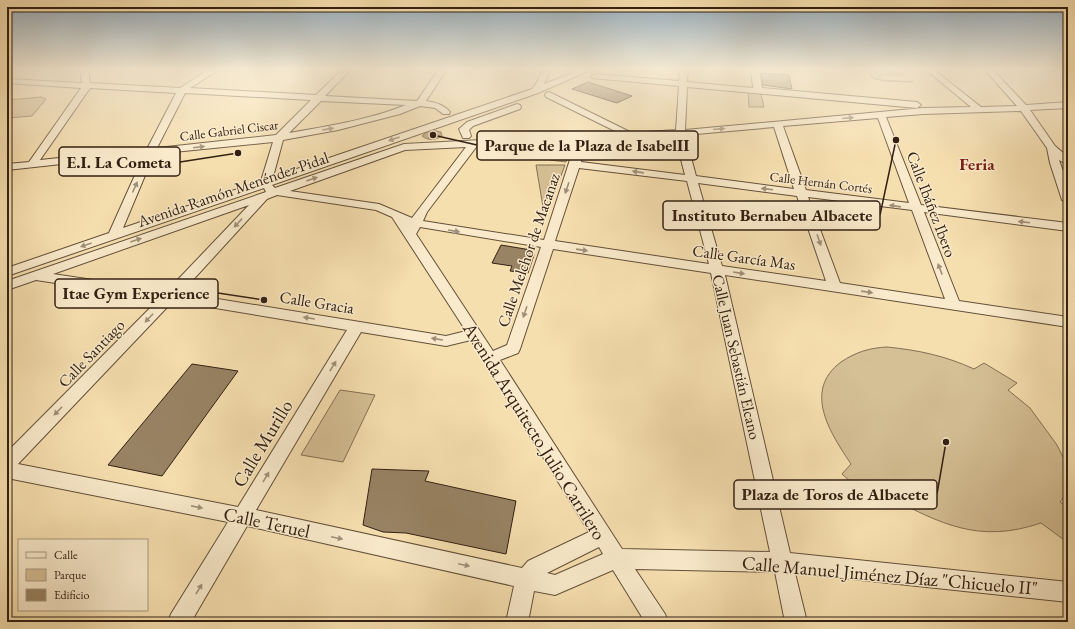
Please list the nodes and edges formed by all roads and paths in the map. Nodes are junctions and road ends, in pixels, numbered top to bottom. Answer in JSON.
{"nodes":[{"id":1,"x":77,"y":98,"type":"edge"},
{"id":2,"x":178,"y":98,"type":"edge"},
{"id":3,"x":318,"y":98,"type":"edge"},
{"id":4,"x":342,"y":98,"type":"edge"},
{"id":5,"x":423,"y":98,"type":"edge"},
{"id":6,"x":443,"y":98,"type":"edge"},
{"id":7,"x":513,"y":98,"type":"edge"},
{"id":8,"x":540,"y":98,"type":"edge"},
{"id":9,"x":556,"y":98,"type":"edge"},
{"id":10,"x":682,"y":98,"type":"edge"},
{"id":11,"x":842,"y":98,"type":"edge"},
{"id":12,"x":966,"y":98,"type":"edge"},
{"id":13,"x":1015,"y":98,"type":"edge"},
{"id":14,"x":420,"y":103,"type":"junction"},
{"id":15,"x":1068,"y":105,"type":"edge"},
{"id":16,"x":978,"y":108,"type":"junction"},
{"id":17,"x":1024,"y":108,"type":"junction"},
{"id":18,"x":964,"y":109,"type":"junction"},
{"id":19,"x":881,"y":115,"type":"junction"},
{"id":20,"x":448,"y":116,"type":"junction"},
{"id":21,"x":777,"y":124,"type":"junction"},
{"id":22,"x":463,"y":133,"type":"junction"},
{"id":23,"x":680,"y":133,"type":"junction"},
{"id":24,"x":629,"y":135,"type":"junction"},
{"id":25,"x":279,"y":138,"type":"junction"},
{"id":26,"x":582,"y":138,"type":"junction"},
{"id":27,"x":474,"y":143,"type":"junction"},
{"id":28,"x":409,"y":147,"type":"junction"},
{"id":29,"x":1052,"y":148,"type":"junction"},
{"id":30,"x":1068,"y":150,"type":"edge"},
{"id":31,"x":151,"y":152,"type":"junction"},
{"id":32,"x":1068,"y":162,"type":"edge"},
{"id":33,"x":32,"y":164,"type":"junction"},
{"id":34,"x":575,"y":164,"type":"junction"},
{"id":35,"x":11,"y":166,"type":"edge"},
{"id":36,"x":7,"y":178,"type":"edge"},
{"id":37,"x":692,"y":180,"type":"junction"},
{"id":38,"x":269,"y":190,"type":"junction"},
{"id":39,"x":802,"y":193,"type":"junction"},
{"id":40,"x":1068,"y":200,"type":"edge"},
{"id":41,"x":917,"y":208,"type":"junction"},
{"id":42,"x":392,"y":212,"type":"junction"},
{"id":43,"x":416,"y":223,"type":"junction"},
{"id":44,"x":1066,"y":227,"type":"edge"},
{"id":45,"x":114,"y":235,"type":"junction"},
{"id":46,"x":414,"y":240,"type":"junction"},
{"id":47,"x":547,"y":245,"type":"junction"},
{"id":48,"x":718,"y":270,"type":"junction"},
{"id":49,"x":7,"y":272,"type":"edge"},
{"id":50,"x":34,"y":276,"type":"junction"},
{"id":51,"x":7,"y":286,"type":"edge"},
{"id":52,"x":835,"y":288,"type":"junction"},
{"id":53,"x":170,"y":296,"type":"junction"},
{"id":54,"x":954,"y":305,"type":"junction"},
{"id":55,"x":1068,"y":322,"type":"edge"},
{"id":56,"x":357,"y":326,"type":"junction"},
{"id":57,"x":475,"y":334,"type":"junction"},
{"id":58,"x":490,"y":358,"type":"junction"},
{"id":59,"x":7,"y":464,"type":"edge"},
{"id":60,"x":7,"y":470,"type":"edge"},
{"id":61,"x":241,"y":517,"type":"junction"},
{"id":62,"x":601,"y":536,"type":"junction"},
{"id":63,"x":616,"y":559,"type":"junction"},
{"id":64,"x":783,"y":562,"type":"junction"},
{"id":65,"x":526,"y":579,"type":"junction"},
{"id":66,"x":1068,"y":592,"type":"edge"},
{"id":67,"x":179,"y":622,"type":"edge"},
{"id":68,"x":517,"y":622,"type":"edge"},
{"id":69,"x":657,"y":622,"type":"edge"},
{"id":70,"x":796,"y":622,"type":"edge"}],
"edges":[{"from":1,"to":33,"type":"street"},
{"from":2,"to":31,"type":"street"},
{"from":3,"to":25,"type":"street"},
{"from":4,"to":14,"type":"street"},
{"from":5,"to":14,"type":"street"},
{"from":6,"to":20,"type":"street"},
{"from":7,"to":20,"type":"street","name":"Avenida Ramón Menéndez Pidal"},
{"from":8,"to":22,"type":"street"},
{"from":9,"to":24,"type":"street"},
{"from":10,"to":23,"type":"street","name":"Calle Juan Sebastián Elcano"},
{"from":11,"to":18,"type":"street"},
{"from":12,"to":16,"type":"street"},
{"from":13,"to":17,"type":"street"},
{"from":14,"to":20,"type":"street"},
{"from":25,"to":14,"type":"street","name":"Calle Gabriel Ciscar","one_way":true},
{"from":15,"to":17,"type":"street"},
{"from":16,"to":17,"type":"street"},
{"from":16,"to":18,"type":"street"},
{"from":17,"to":29,"type":"street"},
{"from":18,"to":19,"type":"street","name":"Avenida Ramón Menéndez Pidal"},
{"from":21,"to":19,"type":"street","name":"Avenida Ramón Menéndez Pidal","one_way":true},
{"from":19,"to":41,"type":"street","name":"Calle Ibáñez Ibero"},
{"from":20,"to":22,"type":"street"},
{"from":20,"to":38,"type":"street","name":"Avenida Ramón Menéndez Pidal","one_way":true},
{"from":23,"to":21,"type":"street","name":"Avenida Ramón Menéndez Pidal","one_way":true},
{"from":21,"to":39,"type":"street"},
{"from":22,"to":27,"type":"street"},
{"from":22,"to":28,"type":"street"},
{"from":23,"to":24,"type":"street","name":"Avenida Ramón Menéndez Pidal"},
{"from":23,"to":37,"type":"street","name":"Calle Juan Sebastián Elcano"},
{"from":24,"to":26,"type":"street","name":"Avenida Ramón Menéndez Pidal"},
{"from":31,"to":25,"type":"street","name":"Calle Gabriel Ciscar","one_way":true},
{"from":25,"to":38,"type":"street"},
{"from":26,"to":27,"type":"street","name":"Avenida Ramón Menéndez Pidal"},
{"from":26,"to":34,"type":"street","name":"Calle Melchor de Macanaz"},
{"from":27,"to":28,"type":"street","name":"Avenida Ramón Menéndez Pidal"},
{"from":27,"to":43,"type":"street"},
{"from":38,"to":28,"type":"street","name":"Avenida Ramón Menéndez Pidal","one_way":true},
{"from":29,"to":30,"type":"street"},
{"from":29,"to":32,"type":"street"},
{"from":29,"to":40,"type":"street"},
{"from":31,"to":33,"type":"street","name":"Calle Gabriel Ciscar"},
{"from":45,"to":31,"type":"street","one_way":true},
{"from":33,"to":35,"type":"street","name":"Calle Gabriel Ciscar"},
{"from":37,"to":34,"type":"street","name":"Calle Hernán Cortés","one_way":true},
{"from":34,"to":47,"type":"street","name":"Calle Melchor de Macanaz","one_way":true},
{"from":35,"to":36,"type":"street"},
{"from":39,"to":37,"type":"street","name":"Calle Hernán Cortés","one_way":true},
{"from":37,"to":48,"type":"street","name":"Calle Juan Sebastián Elcano"},
{"from":38,"to":42,"type":"street"},
{"from":38,"to":45,"type":"street","name":"Avenida Ramón Menéndez Pidal"},
{"from":50,"to":38,"type":"street","name":"Avenida Ramón Menéndez Pidal","one_way":true},
{"from":38,"to":53,"type":"street","name":"Calle Santiago","one_way":true},
{"from":41,"to":39,"type":"street","name":"Calle Hernán Cortés","one_way":true},
{"from":39,"to":52,"type":"street","one_way":true},
{"from":44,"to":41,"type":"street","name":"Calle Hernán Cortés","one_way":true},
{"from":54,"to":41,"type":"street","name":"Calle Ibáñez Ibero","one_way":true},
{"from":42,"to":43,"type":"street"},
{"from":42,"to":46,"type":"street","name":"Avenida Arquitecto Julio Carrilero"},
{"from":43,"to":46,"type":"street"},
{"from":43,"to":47,"type":"street","name":"Calle García Mas","one_way":true},
{"from":45,"to":49,"type":"street","name":"Avenida Ramón Menéndez Pidal","one_way":true},
{"from":46,"to":57,"type":"street","name":"Avenida Arquitecto Julio Carrilero"},
{"from":47,"to":48,"type":"street","name":"Calle García Mas","one_way":true},
{"from":47,"to":58,"type":"street","name":"Calle Melchor de Macanaz","one_way":true},
{"from":48,"to":52,"type":"street","name":"Calle García Mas","one_way":true},
{"from":48,"to":64,"type":"street","name":"Calle Juan Sebastián Elcano"},
{"from":50,"to":51,"type":"street","name":"Avenida Ramón Menéndez Pidal"},
{"from":50,"to":53,"type":"street","name":"Calle Gracia"},
{"from":52,"to":54,"type":"street","name":"Calle García Mas","one_way":true},
{"from":56,"to":53,"type":"street","name":"Calle Gracia","one_way":true},
{"from":53,"to":59,"type":"street","name":"Calle Santiago","one_way":true},
{"from":54,"to":55,"type":"street","name":"Calle García Mas"},
{"from":57,"to":56,"type":"street","name":"Calle Gracia","one_way":true},
{"from":61,"to":56,"type":"street","name":"Calle Murillo","one_way":true},
{"from":57,"to":58,"type":"street","name":"Avenida Arquitecto Julio Carrilero"},
{"from":58,"to":62,"type":"street","name":"Avenida Arquitecto Julio Carrilero"},
{"from":60,"to":61,"type":"street","name":"Calle Teruel","one_way":true},
{"from":61,"to":65,"type":"street","name":"Calle Teruel","one_way":true},
{"from":67,"to":61,"type":"street","name":"Calle Murillo","one_way":true},
{"from":62,"to":63,"type":"street","name":"Avenida Arquitecto Julio Carrilero"},
{"from":62,"to":65,"type":"street"},
{"from":63,"to":64,"type":"street","name":"Calle Manuel Jiménez Díaz \"Chicuelo II\""},
{"from":63,"to":65,"type":"street","name":"Calle Teruel"},
{"from":63,"to":69,"type":"street","name":"Avenida Arquitecto Julio Carrilero"},
{"from":64,"to":66,"type":"street","name":"Calle Manuel Jiménez Díaz \"Chicuelo II\""},
{"from":64,"to":70,"type":"street","name":"Calle Juan Sebastián Elcano"},
{"from":65,"to":68,"type":"street"}]}
